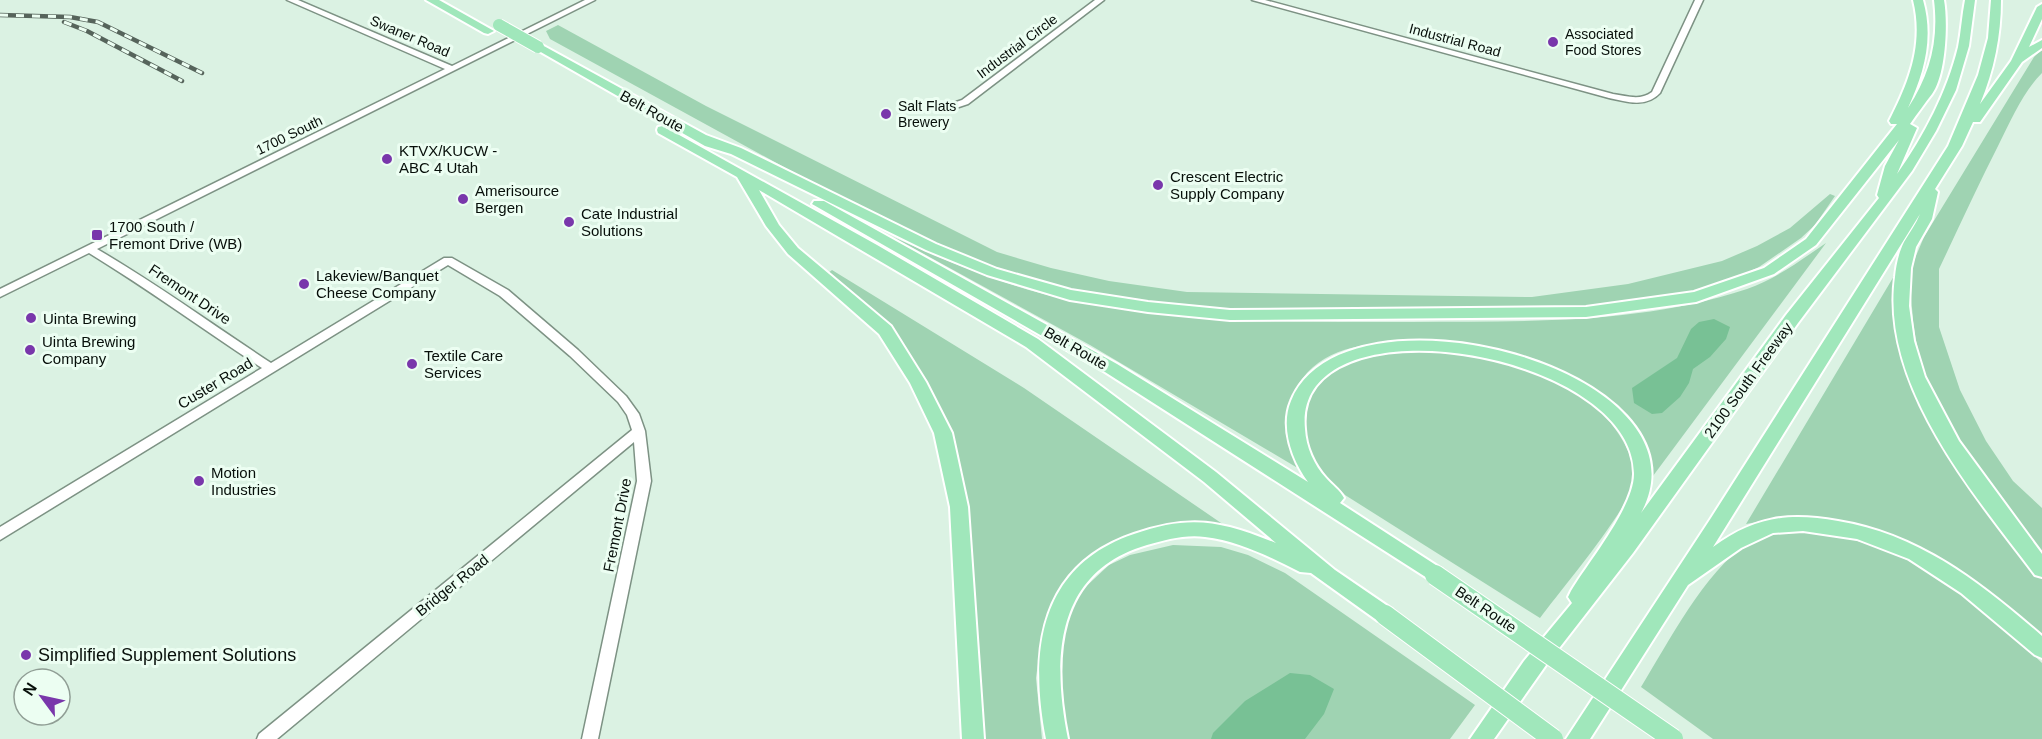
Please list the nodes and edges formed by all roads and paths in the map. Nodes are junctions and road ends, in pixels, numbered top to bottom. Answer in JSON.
{"nodes":[{"id":1,"x":291,"y":0,"type":"edge"},
{"id":2,"x":422,"y":0,"type":"edge"},
{"id":3,"x":431,"y":0,"type":"edge"},
{"id":4,"x":1100,"y":0,"type":"edge"},
{"id":5,"x":1698,"y":0,"type":"edge"},
{"id":6,"x":1918,"y":0,"type":"edge"},
{"id":7,"x":1939,"y":0,"type":"edge"},
{"id":8,"x":1970,"y":0,"type":"edge"},
{"id":9,"x":1996,"y":0,"type":"edge"},
{"id":10,"x":584,"y":1,"type":"edge"},
{"id":11,"x":1260,"y":1,"type":"edge"},
{"id":12,"x":450,"y":4,"type":"edge"},
{"id":13,"x":2042,"y":7,"type":"edge"},
{"id":14,"x":493,"y":28,"type":"junction"},
{"id":15,"x":2042,"y":43,"type":"edge"},
{"id":16,"x":2017,"y":61,"type":"junction"},
{"id":17,"x":452,"y":69,"type":"junction"},
{"id":18,"x":1930,"y":83,"type":"junction"},
{"id":19,"x":947,"y":108,"type":"dead end"},
{"id":20,"x":701,"y":138,"type":"junction"},
{"id":21,"x":1955,"y":146,"type":"junction"},
{"id":22,"x":1876,"y":160,"type":"junction"},
{"id":23,"x":738,"y":172,"type":"junction"},
{"id":24,"x":1932,"y":183,"type":"junction"},
{"id":25,"x":1882,"y":202,"type":"junction"},
{"id":26,"x":89,"y":249,"type":"junction"},
{"id":27,"x":448,"y":260,"type":"joint"},
{"id":28,"x":0,"y":293,"type":"edge"},
{"id":29,"x":271,"y":368,"type":"junction"},
{"id":30,"x":639,"y":431,"type":"junction"},
{"id":31,"x":0,"y":534,"type":"edge"},
{"id":32,"x":1411,"y":558,"type":"junction"},
{"id":33,"x":2042,"y":569,"type":"edge"},
{"id":34,"x":1328,"y":576,"type":"junction"},
{"id":35,"x":1678,"y":584,"type":"junction"},
{"id":36,"x":2042,"y":649,"type":"edge"},
{"id":37,"x":1539,"y":658,"type":"junction"},
{"id":38,"x":265,"y":739,"type":"edge"},
{"id":39,"x":590,"y":739,"type":"edge"},
{"id":40,"x":973,"y":739,"type":"edge"},
{"id":41,"x":1057,"y":739,"type":"edge"},
{"id":42,"x":1481,"y":739,"type":"edge"},
{"id":43,"x":1553,"y":739,"type":"edge"},
{"id":44,"x":1578,"y":739,"type":"edge"},
{"id":45,"x":1673,"y":739,"type":"edge"}],
"edges":[{"from":1,"to":17,"type":"street","name":"Swaner Road"},
{"from":2,"to":12,"type":"highway"},
{"from":3,"to":12,"type":"highway","name":"Belt Route"},
{"from":4,"to":19,"type":"street","name":"Industrial Circle"},
{"from":5,"to":11,"type":"street","name":"Industrial Road"},
{"from":6,"to":22,"type":"highway"},
{"from":7,"to":18,"type":"highway"},
{"from":8,"to":25,"type":"highway","name":"2100 South Freeway"},
{"from":9,"to":21,"type":"highway"},
{"from":10,"to":17,"type":"street","name":"1700 South"},
{"from":12,"to":14,"type":"highway","name":"Belt Route"},
{"from":13,"to":16,"type":"highway"},
{"from":14,"to":20,"type":"highway","name":"Belt Route","bridge":true},
{"from":14,"to":23,"type":"highway","name":"Belt Route"},
{"from":15,"to":16,"type":"highway"},
{"from":16,"to":21,"type":"highway"},
{"from":17,"to":26,"type":"street","name":"1700 South"},
{"from":18,"to":22,"type":"highway"},
{"from":18,"to":25,"type":"highway"},
{"from":20,"to":22,"type":"highway"},
{"from":20,"to":32,"type":"highway","name":"Belt Route"},
{"from":21,"to":24,"type":"highway"},
{"from":23,"to":34,"type":"highway","name":"Belt Route"},
{"from":23,"to":40,"type":"highway"},
{"from":24,"to":33,"type":"highway"},
{"from":24,"to":35,"type":"highway"},
{"from":25,"to":37,"type":"highway","name":"2100 South Freeway"},
{"from":26,"to":28,"type":"street","name":"1700 South"},
{"from":26,"to":29,"type":"street","name":"Fremont Drive"},
{"from":27,"to":29,"type":"street","name":"Custer Road"},
{"from":27,"to":30,"type":"street","name":"Fremont Drive"},
{"from":29,"to":31,"type":"street","name":"Custer Road"},
{"from":30,"to":38,"type":"street","name":"Bridger Road"},
{"from":30,"to":39,"type":"street","name":"Fremont Drive"},
{"from":32,"to":37,"type":"highway"},
{"from":32,"to":45,"type":"highway","name":"Belt Route","bridge":true},
{"from":34,"to":41,"type":"highway"},
{"from":34,"to":43,"type":"highway","name":"Belt Route","bridge":true},
{"from":35,"to":36,"type":"highway"},
{"from":35,"to":44,"type":"highway"},
{"from":37,"to":42,"type":"highway","name":"2100 South Freeway"}]}
